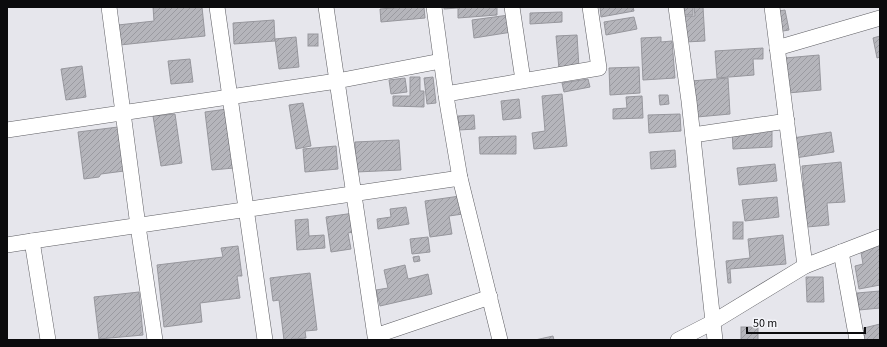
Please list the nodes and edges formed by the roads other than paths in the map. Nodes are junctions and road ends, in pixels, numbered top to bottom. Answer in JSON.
{"nodes":[{"id":1,"x":109,"y":7,"type":"edge"},
{"id":2,"x":217,"y":7,"type":"edge"},
{"id":3,"x":326,"y":7,"type":"edge"},
{"id":4,"x":434,"y":7,"type":"edge"},
{"id":5,"x":512,"y":7,"type":"edge"},
{"id":6,"x":590,"y":7,"type":"edge"},
{"id":7,"x":676,"y":7,"type":"edge"},
{"id":8,"x":772,"y":7,"type":"edge"},
{"id":9,"x":880,"y":18,"type":"edge"},
{"id":10,"x":777,"y":48,"type":"junction"},
{"id":11,"x":441,"y":61,"type":"junction"},
{"id":12,"x":523,"y":80,"type":"junction"},
{"id":13,"x":337,"y":81,"type":"junction"},
{"id":14,"x":446,"y":94,"type":"junction"},
{"id":15,"x":229,"y":97,"type":"junction"},
{"id":16,"x":123,"y":113,"type":"junction"},
{"id":17,"x":787,"y":121,"type":"junction"},
{"id":18,"x":7,"y":130,"type":"edge"},
{"id":19,"x":693,"y":135,"type":"junction"},
{"id":20,"x":460,"y":178,"type":"junction"},
{"id":21,"x":355,"y":195,"type":"junction"},
{"id":22,"x":246,"y":210,"type":"junction"},
{"id":23,"x":138,"y":226,"type":"junction"},
{"id":24,"x":880,"y":237,"type":"edge"},
{"id":25,"x":32,"y":241,"type":"junction"},
{"id":26,"x":7,"y":245,"type":"edge"},
{"id":27,"x":841,"y":252,"type":"junction"},
{"id":28,"x":805,"y":266,"type":"junction"},
{"id":29,"x":490,"y":297,"type":"junction"},
{"id":30,"x":713,"y":322,"type":"junction"},
{"id":31,"x":372,"y":339,"type":"edge"},
{"id":32,"x":48,"y":340,"type":"edge"},
{"id":33,"x":156,"y":340,"type":"edge"},
{"id":34,"x":265,"y":340,"type":"edge"},
{"id":35,"x":500,"y":340,"type":"edge"},
{"id":36,"x":678,"y":340,"type":"edge"},
{"id":37,"x":716,"y":340,"type":"edge"},
{"id":38,"x":857,"y":340,"type":"edge"}],
"edges":[{"from":1,"to":16,"type":"street"},
{"from":2,"to":15,"type":"street"},
{"from":3,"to":13,"type":"street"},
{"from":4,"to":11,"type":"street"},
{"from":5,"to":12,"type":"street"},
{"from":6,"to":12,"type":"street"},
{"from":7,"to":19,"type":"street"},
{"from":8,"to":10,"type":"street"},
{"from":9,"to":10,"type":"street"},
{"from":10,"to":17,"type":"street"},
{"from":11,"to":13,"type":"street"},
{"from":11,"to":14,"type":"street"},
{"from":12,"to":14,"type":"street"},
{"from":13,"to":15,"type":"street"},
{"from":13,"to":21,"type":"street"},
{"from":14,"to":20,"type":"street"},
{"from":15,"to":16,"type":"street"},
{"from":15,"to":22,"type":"street"},
{"from":16,"to":18,"type":"street"},
{"from":16,"to":23,"type":"street"},
{"from":17,"to":19,"type":"street"},
{"from":17,"to":28,"type":"street"},
{"from":19,"to":30,"type":"street"},
{"from":20,"to":21,"type":"street"},
{"from":20,"to":29,"type":"street"},
{"from":21,"to":22,"type":"street"},
{"from":21,"to":31,"type":"street"},
{"from":22,"to":23,"type":"street"},
{"from":22,"to":34,"type":"street"},
{"from":23,"to":25,"type":"street"},
{"from":23,"to":33,"type":"street"},
{"from":24,"to":27,"type":"street"},
{"from":25,"to":26,"type":"street"},
{"from":25,"to":32,"type":"street"},
{"from":27,"to":28,"type":"street"},
{"from":27,"to":38,"type":"street"},
{"from":28,"to":30,"type":"street"},
{"from":29,"to":31,"type":"street"},
{"from":29,"to":35,"type":"street"},
{"from":30,"to":36,"type":"street"},
{"from":30,"to":37,"type":"street"}]}
